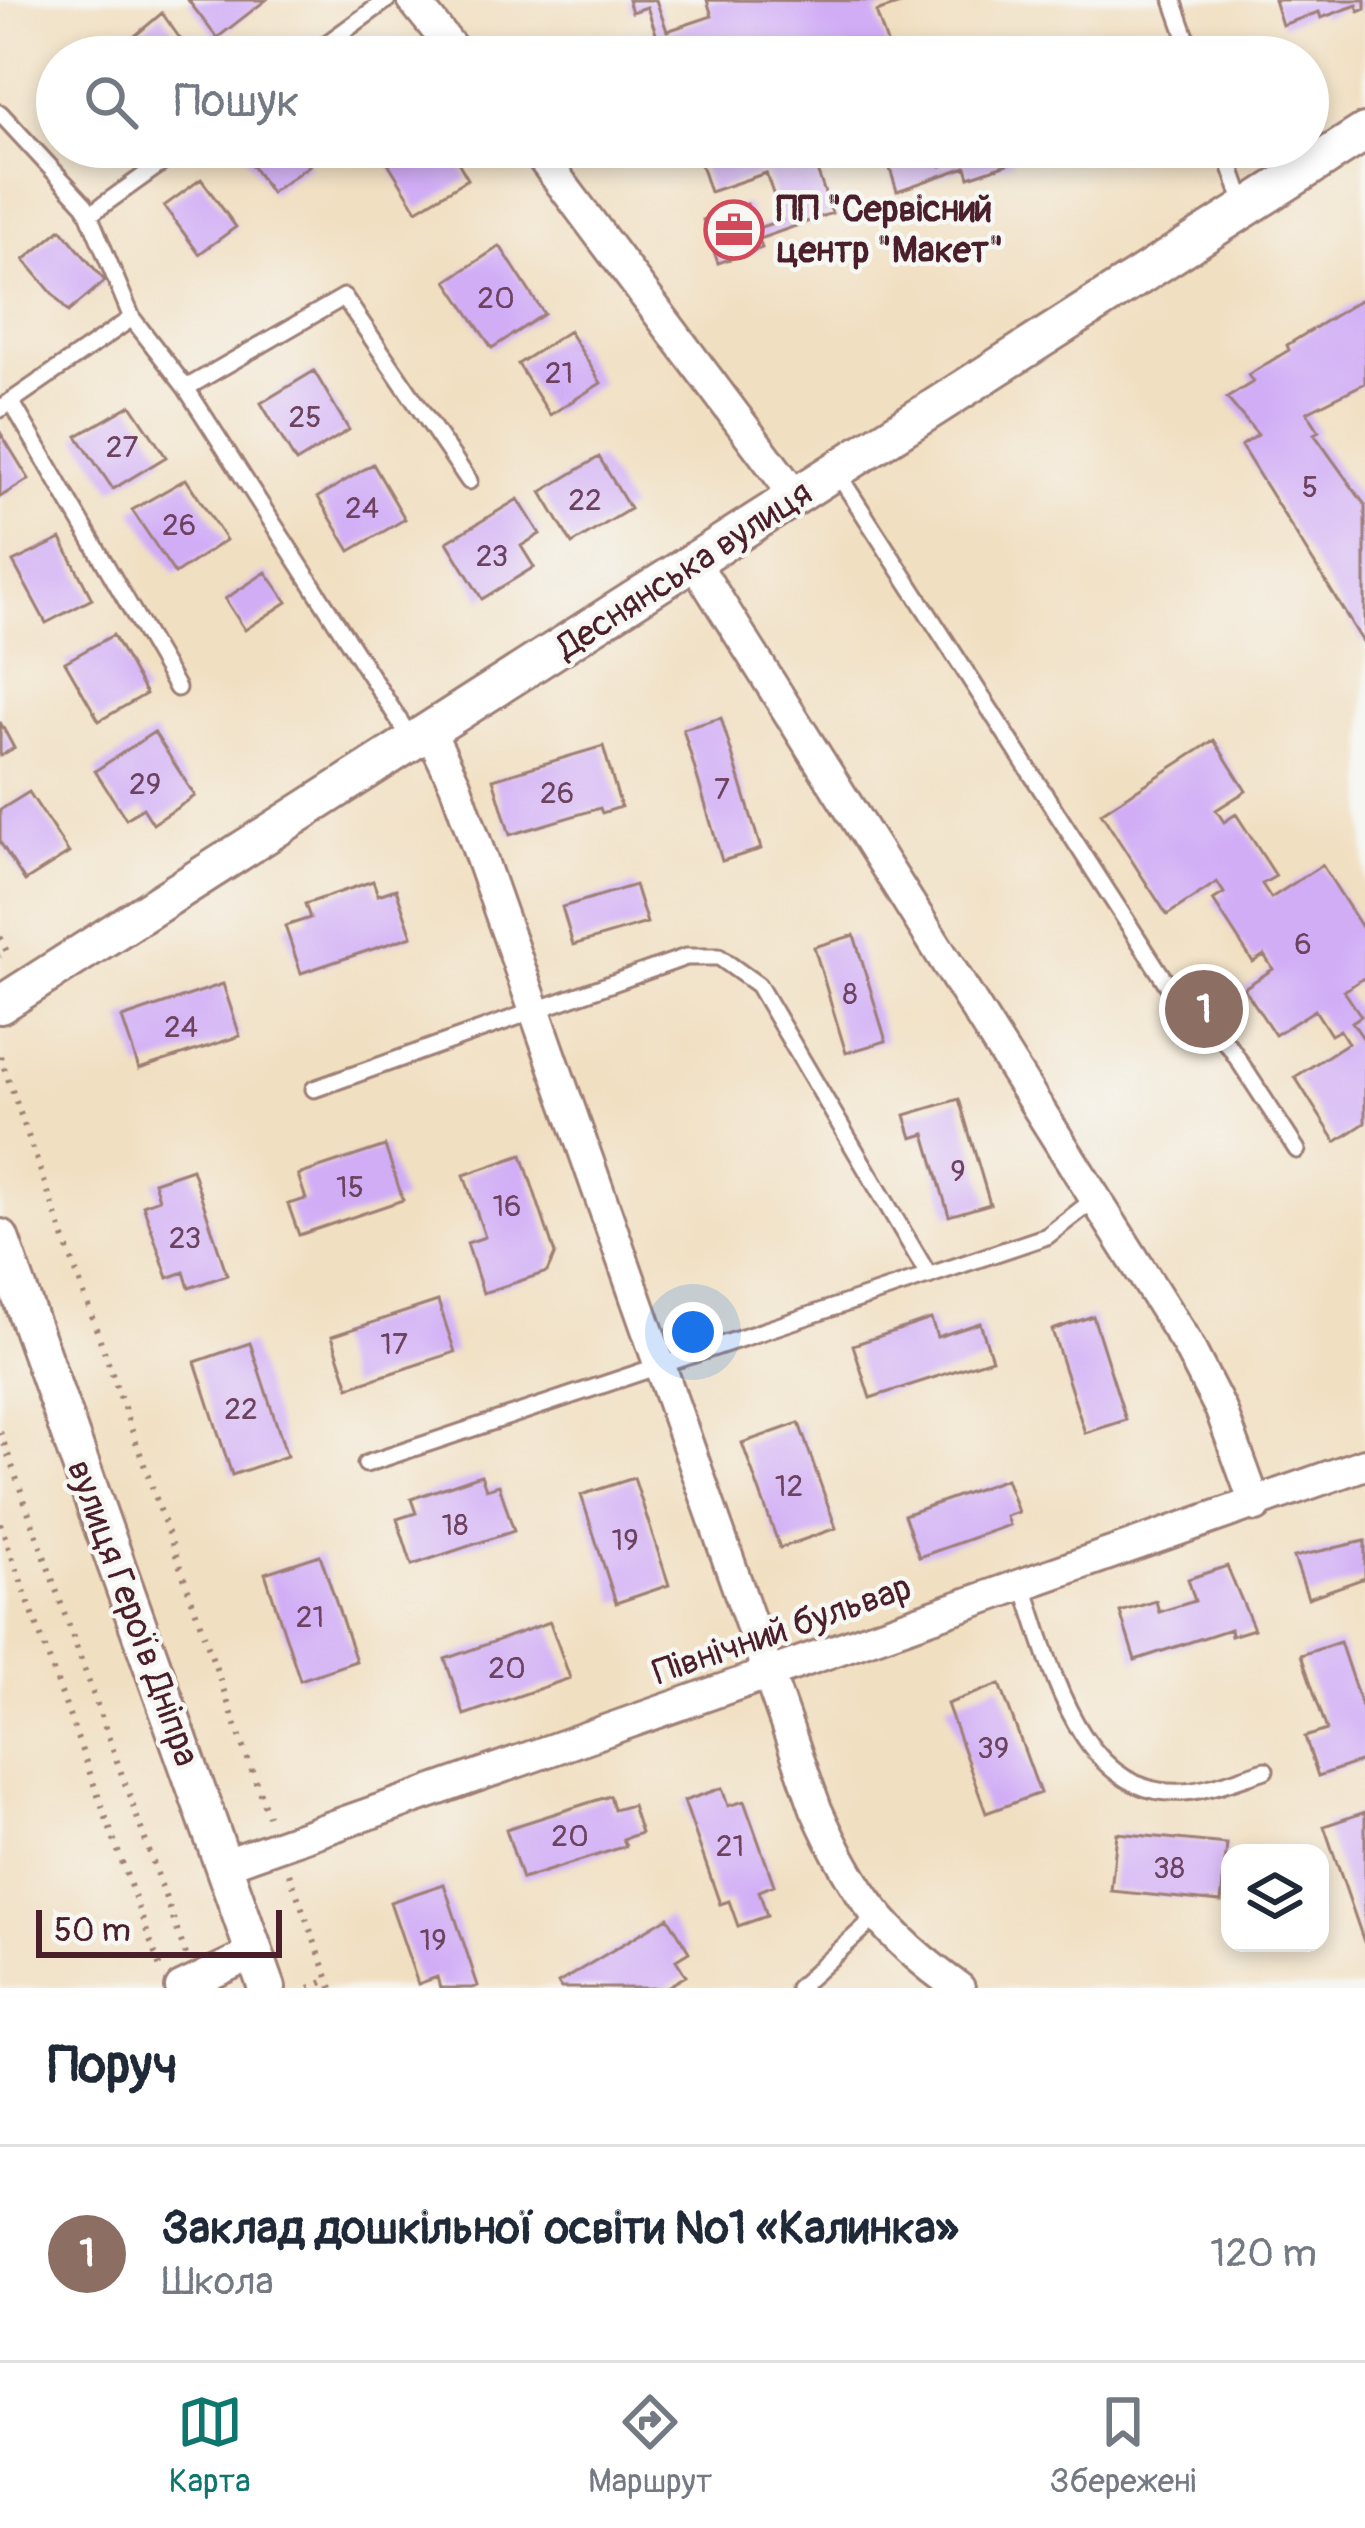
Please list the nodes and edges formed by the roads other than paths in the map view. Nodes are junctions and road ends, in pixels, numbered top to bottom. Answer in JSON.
{"nodes":[{"id":1,"x":387,"y":0,"type":"edge"},
{"id":2,"x":413,"y":0,"type":"edge"},
{"id":3,"x":1173,"y":0,"type":"edge"},
{"id":4,"x":337,"y":36,"type":"edge"},
{"id":5,"x":442,"y":36,"type":"edge"},
{"id":6,"x":1186,"y":36,"type":"edge"},
{"id":7,"x":0,"y":112,"type":"edge"},
{"id":8,"x":1365,"y":132,"type":"edge"},
{"id":9,"x":36,"y":154,"type":"edge"},
{"id":10,"x":1329,"y":155,"type":"edge"},
{"id":11,"x":48,"y":168,"type":"edge"},
{"id":12,"x":155,"y":168,"type":"edge"},
{"id":13,"x":550,"y":168,"type":"edge"},
{"id":14,"x":1232,"y":168,"type":"edge"},
{"id":15,"x":1309,"y":168,"type":"edge"},
{"id":16,"x":1246,"y":209,"type":"junction"},
{"id":17,"x":89,"y":215,"type":"junction"},
{"id":18,"x":132,"y":318,"type":"junction"},
{"id":19,"x":186,"y":388,"type":"junction"},
{"id":20,"x":6,"y":405,"type":"edge"},
{"id":21,"x":836,"y":471,"type":"junction"},
{"id":22,"x":469,"y":481,"type":"dead end"},
{"id":23,"x":796,"y":497,"type":"junction"},
{"id":24,"x":694,"y":562,"type":"junction"},
{"id":25,"x":177,"y":688,"type":"dead end"},
{"id":26,"x":423,"y":739,"type":"junction"},
{"id":27,"x":0,"y":1005,"type":"edge"},
{"id":28,"x":533,"y":1010,"type":"junction"},
{"id":29,"x":314,"y":1089,"type":"dead end"},
{"id":30,"x":1297,"y":1150,"type":"dead end"},
{"id":31,"x":1096,"y":1198,"type":"junction"},
{"id":32,"x":0,"y":1238,"type":"edge"},
{"id":33,"x":929,"y":1276,"type":"junction"},
{"id":34,"x":659,"y":1362,"type":"junction"},
{"id":35,"x":366,"y":1464,"type":"dead end"},
{"id":36,"x":1365,"y":1464,"type":"edge"},
{"id":37,"x":1256,"y":1506,"type":"junction"},
{"id":38,"x":1024,"y":1587,"type":"junction"},
{"id":39,"x":772,"y":1676,"type":"junction"},
{"id":40,"x":1265,"y":1770,"type":"dead end"},
{"id":41,"x":223,"y":1865,"type":"junction"},
{"id":42,"x":875,"y":1918,"type":"junction"},
{"id":43,"x":254,"y":1953,"type":"junction"},
{"id":44,"x":181,"y":1986,"type":"edge"},
{"id":45,"x":267,"y":1988,"type":"edge"},
{"id":46,"x":798,"y":1988,"type":"edge"},
{"id":47,"x":959,"y":1988,"type":"edge"}],
"edges":[{"from":1,"to":4,"type":"lane"},
{"from":2,"to":5,"type":"street"},
{"from":3,"to":6,"type":"lane"},
{"from":7,"to":9,"type":"lane"},
{"from":8,"to":10,"type":"street","name":"Деснянська вулиця"},
{"from":11,"to":17,"type":"lane"},
{"from":12,"to":17,"type":"lane"},
{"from":13,"to":23,"type":"street"},
{"from":14,"to":16,"type":"lane"},
{"from":15,"to":16,"type":"street","name":"Деснянська вулиця"},
{"from":16,"to":21,"type":"street","name":"Деснянська вулиця"},
{"from":17,"to":18,"type":"lane"},
{"from":18,"to":19,"type":"lane"},
{"from":18,"to":20,"type":"lane"},
{"from":19,"to":22,"type":"lane"},
{"from":19,"to":26,"type":"lane"},
{"from":20,"to":25,"type":"lane"},
{"from":21,"to":23,"type":"street","name":"Деснянська вулиця"},
{"from":21,"to":30,"type":"lane"},
{"from":23,"to":24,"type":"street","name":"Деснянська вулиця"},
{"from":24,"to":26,"type":"street","name":"Деснянська вулиця"},
{"from":24,"to":31,"type":"street"},
{"from":26,"to":27,"type":"street","name":"Деснянська вулиця"},
{"from":26,"to":28,"type":"street"},
{"from":28,"to":29,"type":"lane"},
{"from":28,"to":33,"type":"lane"},
{"from":28,"to":34,"type":"street"},
{"from":31,"to":33,"type":"lane"},
{"from":31,"to":37,"type":"street"},
{"from":32,"to":41,"type":"street","name":"вулиця Героїв Дніпра"},
{"from":33,"to":34,"type":"lane"},
{"from":34,"to":35,"type":"lane"},
{"from":34,"to":39,"type":"street"},
{"from":36,"to":37,"type":"street","name":"Північний бульвар"},
{"from":37,"to":38,"type":"street","name":"Північний бульвар"},
{"from":38,"to":39,"type":"street","name":"Північний бульвар"},
{"from":38,"to":40,"type":"lane"},
{"from":39,"to":41,"type":"street","name":"Північний бульвар"},
{"from":39,"to":42,"type":"street"},
{"from":41,"to":43,"type":"street","name":"вулиця Героїв Дніпра"},
{"from":42,"to":46,"type":"lane"},
{"from":42,"to":47,"type":"street"},
{"from":43,"to":44,"type":"street"},
{"from":43,"to":45,"type":"street","name":"вулиця Героїв Дніпра"}]}
